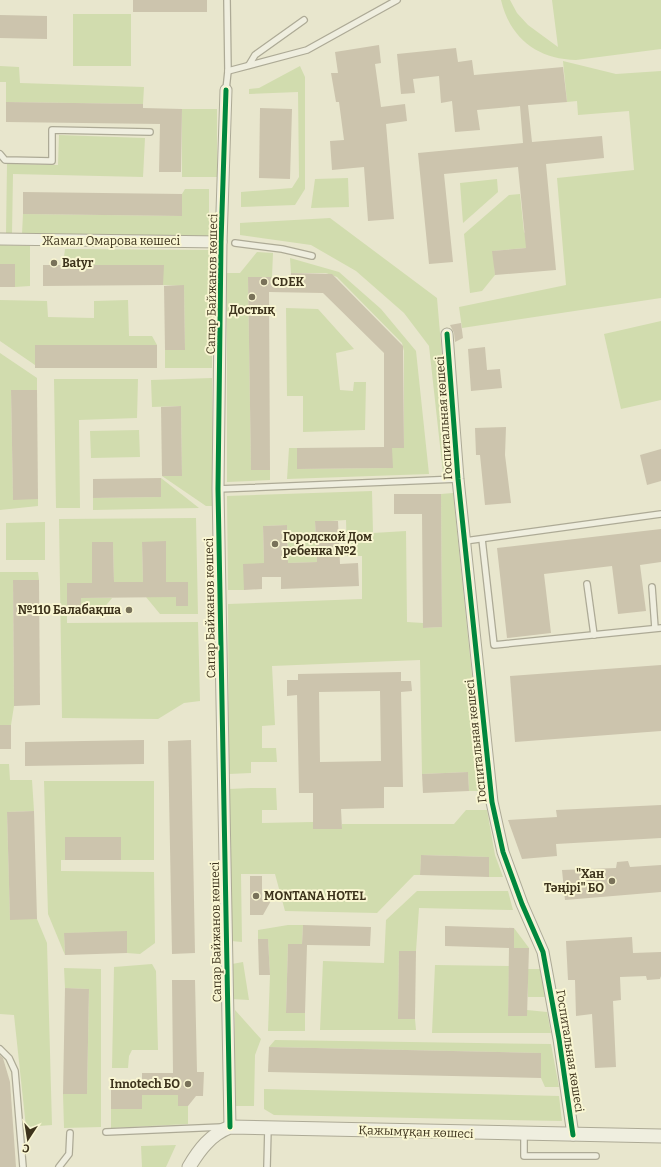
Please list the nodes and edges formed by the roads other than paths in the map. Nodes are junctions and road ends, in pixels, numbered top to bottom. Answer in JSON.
{"nodes":[{"id":1,"x":227,"y":0,"type":"edge"},
{"id":2,"x":397,"y":0,"type":"edge"},
{"id":3,"x":304,"y":20,"type":"dead end"},
{"id":4,"x":249,"y":65,"type":"junction"},
{"id":5,"x":228,"y":71,"type":"junction"},
{"id":6,"x":226,"y":90,"type":"joint"},
{"id":7,"x":150,"y":132,"type":"dead end"},
{"id":8,"x":0,"y":154,"type":"edge"},
{"id":9,"x":0,"y":239,"type":"edge"},
{"id":10,"x":221,"y":242,"type":"junction"},
{"id":11,"x":235,"y":243,"type":"dead end"},
{"id":12,"x":312,"y":256,"type":"dead end"},
{"id":13,"x":447,"y":334,"type":"dead end"},
{"id":14,"x":458,"y":479,"type":"junction"},
{"id":15,"x":218,"y":489,"type":"junction"},
{"id":16,"x":661,"y":514,"type":"edge"},
{"id":17,"x":482,"y":539,"type":"junction"},
{"id":18,"x":465,"y":541,"type":"junction"},
{"id":19,"x":587,"y":584,"type":"dead end"},
{"id":20,"x":652,"y":587,"type":"dead end"},
{"id":21,"x":658,"y":628,"type":"edge"},
{"id":22,"x":594,"y":635,"type":"junction"},
{"id":23,"x":0,"y":1049,"type":"edge"},
{"id":24,"x":230,"y":1127,"type":"junction"},
{"id":25,"x":268,"y":1128,"type":"junction"},
{"id":26,"x":106,"y":1132,"type":"dead end"},
{"id":27,"x":70,"y":1133,"type":"dead end"},
{"id":28,"x":524,"y":1134,"type":"junction"},
{"id":29,"x":573,"y":1135,"type":"junction"},
{"id":30,"x":661,"y":1136,"type":"edge"},
{"id":31,"x":596,"y":1156,"type":"dead end"},
{"id":32,"x":23,"y":1167,"type":"edge"},
{"id":33,"x":59,"y":1167,"type":"edge"},
{"id":34,"x":188,"y":1167,"type":"edge"},
{"id":35,"x":268,"y":1167,"type":"edge"}],
"edges":[{"from":1,"to":5,"type":"lane"},
{"from":2,"to":4,"type":"lane"},
{"from":3,"to":4,"type":"lane"},
{"from":4,"to":5,"type":"lane"},
{"from":5,"to":6,"type":"lane"},
{"from":6,"to":10,"type":"street","name":"Сапар Байжанов көшесі"},
{"from":7,"to":8,"type":"lane"},
{"from":9,"to":10,"type":"street","name":"Жамал Омарова көшесі"},
{"from":10,"to":15,"type":"street","name":"Сапар Байжанов көшесі"},
{"from":11,"to":12,"type":"lane"},
{"from":13,"to":14,"type":"street","name":"Госпитальная көшесі"},
{"from":14,"to":15,"type":"lane"},
{"from":14,"to":18,"type":"street","name":"Госпитальная көшесі"},
{"from":15,"to":24,"type":"street","name":"Сапар Байжанов көшесі"},
{"from":16,"to":17,"type":"lane"},
{"from":17,"to":18,"type":"lane"},
{"from":17,"to":22,"type":"lane"},
{"from":18,"to":29,"type":"street","name":"Госпитальная көшесі"},
{"from":19,"to":22,"type":"lane"},
{"from":20,"to":21,"type":"lane"},
{"from":21,"to":22,"type":"lane"},
{"from":23,"to":32,"type":"lane"},
{"from":24,"to":25,"type":"street","name":"Қажымұқан көшесі"},
{"from":24,"to":26,"type":"lane"},
{"from":24,"to":34,"type":"street"},
{"from":25,"to":28,"type":"street","name":"Қажымұқан көшесі"},
{"from":25,"to":35,"type":"lane"},
{"from":27,"to":33,"type":"lane"},
{"from":28,"to":29,"type":"street","name":"Қажымұқан көшесі"},
{"from":28,"to":31,"type":"lane"},
{"from":29,"to":30,"type":"street","name":"Қажымұқан көшесі"}]}
